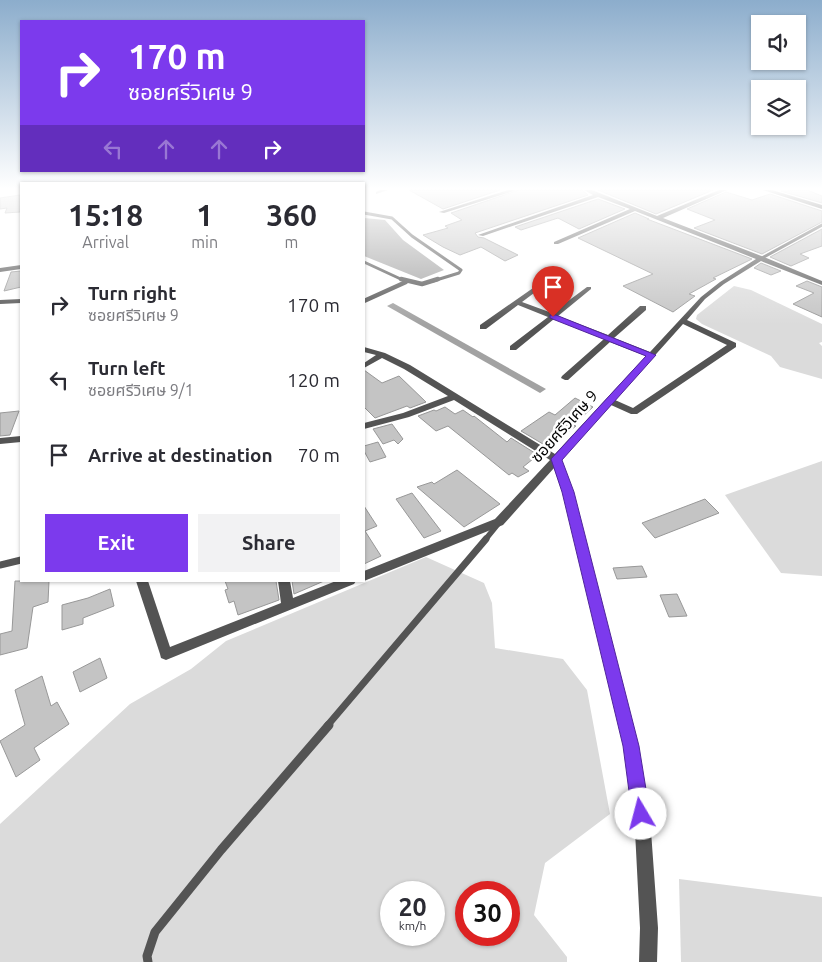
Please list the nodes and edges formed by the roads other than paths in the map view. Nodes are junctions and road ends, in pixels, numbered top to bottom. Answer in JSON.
{"nodes":[{"id":1,"x":411,"y":235,"type":"edge"},
{"id":2,"x":575,"y":235,"type":"edge"},
{"id":3,"x":702,"y":235,"type":"edge"},
{"id":4,"x":804,"y":235,"type":"edge"},
{"id":5,"x":556,"y":243,"type":"dead end"},
{"id":6,"x":762,"y":258,"type":"junction"},
{"id":7,"x":365,"y":262,"type":"edge"},
{"id":8,"x":20,"y":268,"type":"edge"},
{"id":9,"x":0,"y":270,"type":"edge"},
{"id":10,"x":556,"y":274,"type":"dead end"},
{"id":11,"x":406,"y":282,"type":"junction"},
{"id":12,"x":822,"y":283,"type":"edge"},
{"id":13,"x":590,"y":288,"type":"dead end"},
{"id":14,"x":20,"y":300,"type":"edge"},
{"id":15,"x":365,"y":301,"type":"edge"},
{"id":16,"x":0,"y":302,"type":"edge"},
{"id":17,"x":517,"y":302,"type":"junction"},
{"id":18,"x":643,"y":308,"type":"dead end"},
{"id":19,"x":553,"y":317,"type":"junction"},
{"id":20,"x":682,"y":321,"type":"junction"},
{"id":21,"x":483,"y":327,"type":"dead end"},
{"id":22,"x":609,"y":338,"type":"junction"},
{"id":23,"x":513,"y":348,"type":"dead end"},
{"id":24,"x":365,"y":349,"type":"edge"},
{"id":25,"x":382,"y":355,"type":"junction"},
{"id":26,"x":651,"y":355,"type":"junction"},
{"id":27,"x":365,"y":365,"type":"edge"},
{"id":28,"x":565,"y":378,"type":"dead end"},
{"id":29,"x":454,"y":397,"type":"junction"},
{"id":30,"x":609,"y":401,"type":"junction"},
{"id":31,"x":365,"y":426,"type":"edge"},
{"id":32,"x":20,"y":439,"type":"edge"},
{"id":33,"x":0,"y":441,"type":"edge"},
{"id":34,"x":556,"y":459,"type":"junction"},
{"id":35,"x":499,"y":522,"type":"junction"},
{"id":36,"x":20,"y":560,"type":"edge"},
{"id":37,"x":0,"y":565,"type":"edge"},
{"id":38,"x":365,"y":576,"type":"edge"},
{"id":39,"x":142,"y":582,"type":"edge"},
{"id":40,"x":284,"y":582,"type":"edge"},
{"id":41,"x":348,"y":582,"type":"edge"},
{"id":42,"x":288,"y":606,"type":"junction"},
{"id":43,"x":148,"y":962,"type":"edge"},
{"id":44,"x":648,"y":962,"type":"edge"}],
"edges":[{"from":1,"to":11,"type":"lane"},
{"from":2,"to":5,"type":"street"},
{"from":3,"to":6,"type":"street"},
{"from":4,"to":6,"type":"lane"},
{"from":6,"to":12,"type":"street"},
{"from":6,"to":20,"type":"street","name":"ซอยศรีวิเศษ 9"},
{"from":7,"to":11,"type":"lane"},
{"from":8,"to":9,"type":"street"},
{"from":10,"to":17,"type":"street"},
{"from":11,"to":15,"type":"lane"},
{"from":13,"to":19,"type":"street"},
{"from":14,"to":16,"type":"street"},
{"from":17,"to":19,"type":"street"},
{"from":17,"to":21,"type":"street"},
{"from":18,"to":22,"type":"street"},
{"from":19,"to":22,"type":"street"},
{"from":19,"to":23,"type":"street"},
{"from":20,"to":26,"type":"street","name":"ซอยศรีวิเศษ 9"},
{"from":20,"to":30,"type":"street"},
{"from":22,"to":26,"type":"street"},
{"from":22,"to":28,"type":"street"},
{"from":24,"to":25,"type":"street"},
{"from":25,"to":27,"type":"street"},
{"from":25,"to":29,"type":"street"},
{"from":26,"to":30,"type":"street","name":"ซอยศรีวิเศษ 9"},
{"from":29,"to":31,"type":"street"},
{"from":29,"to":34,"type":"street"},
{"from":30,"to":34,"type":"street","name":"ซอยศรีวิเศษ 9"},
{"from":32,"to":33,"type":"street"},
{"from":34,"to":35,"type":"street","name":"ซอยศรีวิเศษ 9"},
{"from":34,"to":44,"type":"street"},
{"from":35,"to":38,"type":"street","name":"ซอยศรีวิเศษ 9"},
{"from":35,"to":43,"type":"lane"},
{"from":36,"to":37,"type":"lane"},
{"from":39,"to":42,"type":"street"},
{"from":40,"to":42,"type":"street"},
{"from":41,"to":42,"type":"street"}]}
